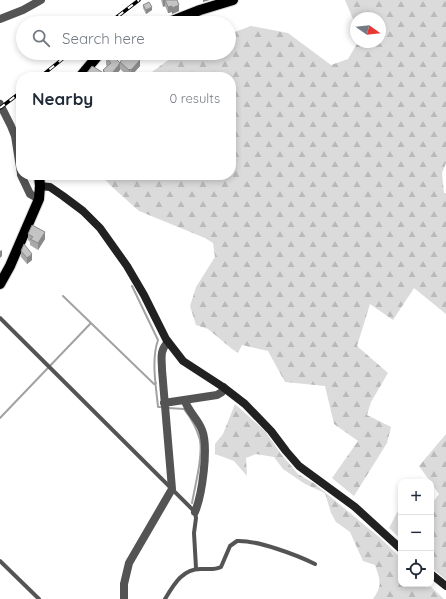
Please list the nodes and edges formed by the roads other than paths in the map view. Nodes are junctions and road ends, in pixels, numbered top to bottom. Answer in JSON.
{"nodes":[{"id":1,"x":41,"y":0,"type":"edge"},
{"id":2,"x":233,"y":0,"type":"edge"},
{"id":3,"x":185,"y":16,"type":"edge"},
{"id":4,"x":0,"y":19,"type":"edge"},
{"id":5,"x":94,"y":60,"type":"edge"},
{"id":6,"x":84,"y":72,"type":"edge"},
{"id":7,"x":0,"y":104,"type":"edge"},
{"id":8,"x":2,"y":115,"type":"edge"},
{"id":9,"x":16,"y":141,"type":"edge"},
{"id":10,"x":23,"y":180,"type":"edge"},
{"id":11,"x":39,"y":180,"type":"edge"},
{"id":12,"x":40,"y":186,"type":"junction"},
{"id":13,"x":39,"y":199,"type":"junction"},
{"id":14,"x":0,"y":284,"type":"edge"},
{"id":15,"x":0,"y":318,"type":"edge"},
{"id":16,"x":168,"y":342,"type":"junction"},
{"id":17,"x":224,"y":387,"type":"junction"},
{"id":18,"x":185,"y":401,"type":"junction"},
{"id":19,"x":164,"y":403,"type":"junction"},
{"id":20,"x":172,"y":489,"type":"junction"},
{"id":21,"x":195,"y":512,"type":"junction"},
{"id":22,"x":398,"y":546,"type":"edge"},
{"id":23,"x":0,"y":561,"type":"edge"},
{"id":24,"x":315,"y":564,"type":"dead end"},
{"id":25,"x":196,"y":568,"type":"junction"},
{"id":26,"x":434,"y":576,"type":"edge"},
{"id":27,"x":446,"y":586,"type":"edge"},
{"id":28,"x":39,"y":599,"type":"edge"},
{"id":29,"x":124,"y":599,"type":"edge"},
{"id":30,"x":165,"y":599,"type":"edge"}],
"edges":[{"from":1,"to":4,"type":"street"},
{"from":2,"to":3,"type":"main road"},
{"from":5,"to":6,"type":"main road"},
{"from":7,"to":8,"type":"street"},
{"from":8,"to":9,"type":"street"},
{"from":10,"to":13,"type":"street"},
{"from":11,"to":12,"type":"main road"},
{"from":12,"to":13,"type":"main road"},
{"from":12,"to":16,"type":"street"},
{"from":13,"to":14,"type":"main road"},
{"from":15,"to":20,"type":"lane"},
{"from":16,"to":17,"type":"street"},
{"from":16,"to":19,"type":"street"},
{"from":17,"to":18,"type":"street"},
{"from":17,"to":22,"type":"street"},
{"from":18,"to":19,"type":"street"},
{"from":18,"to":21,"type":"street"},
{"from":19,"to":20,"type":"street"},
{"from":20,"to":21,"type":"lane"},
{"from":20,"to":29,"type":"street"},
{"from":21,"to":25,"type":"lane"},
{"from":23,"to":28,"type":"lane"},
{"from":24,"to":25,"type":"lane"},
{"from":25,"to":30,"type":"lane"},
{"from":26,"to":27,"type":"street"}]}
